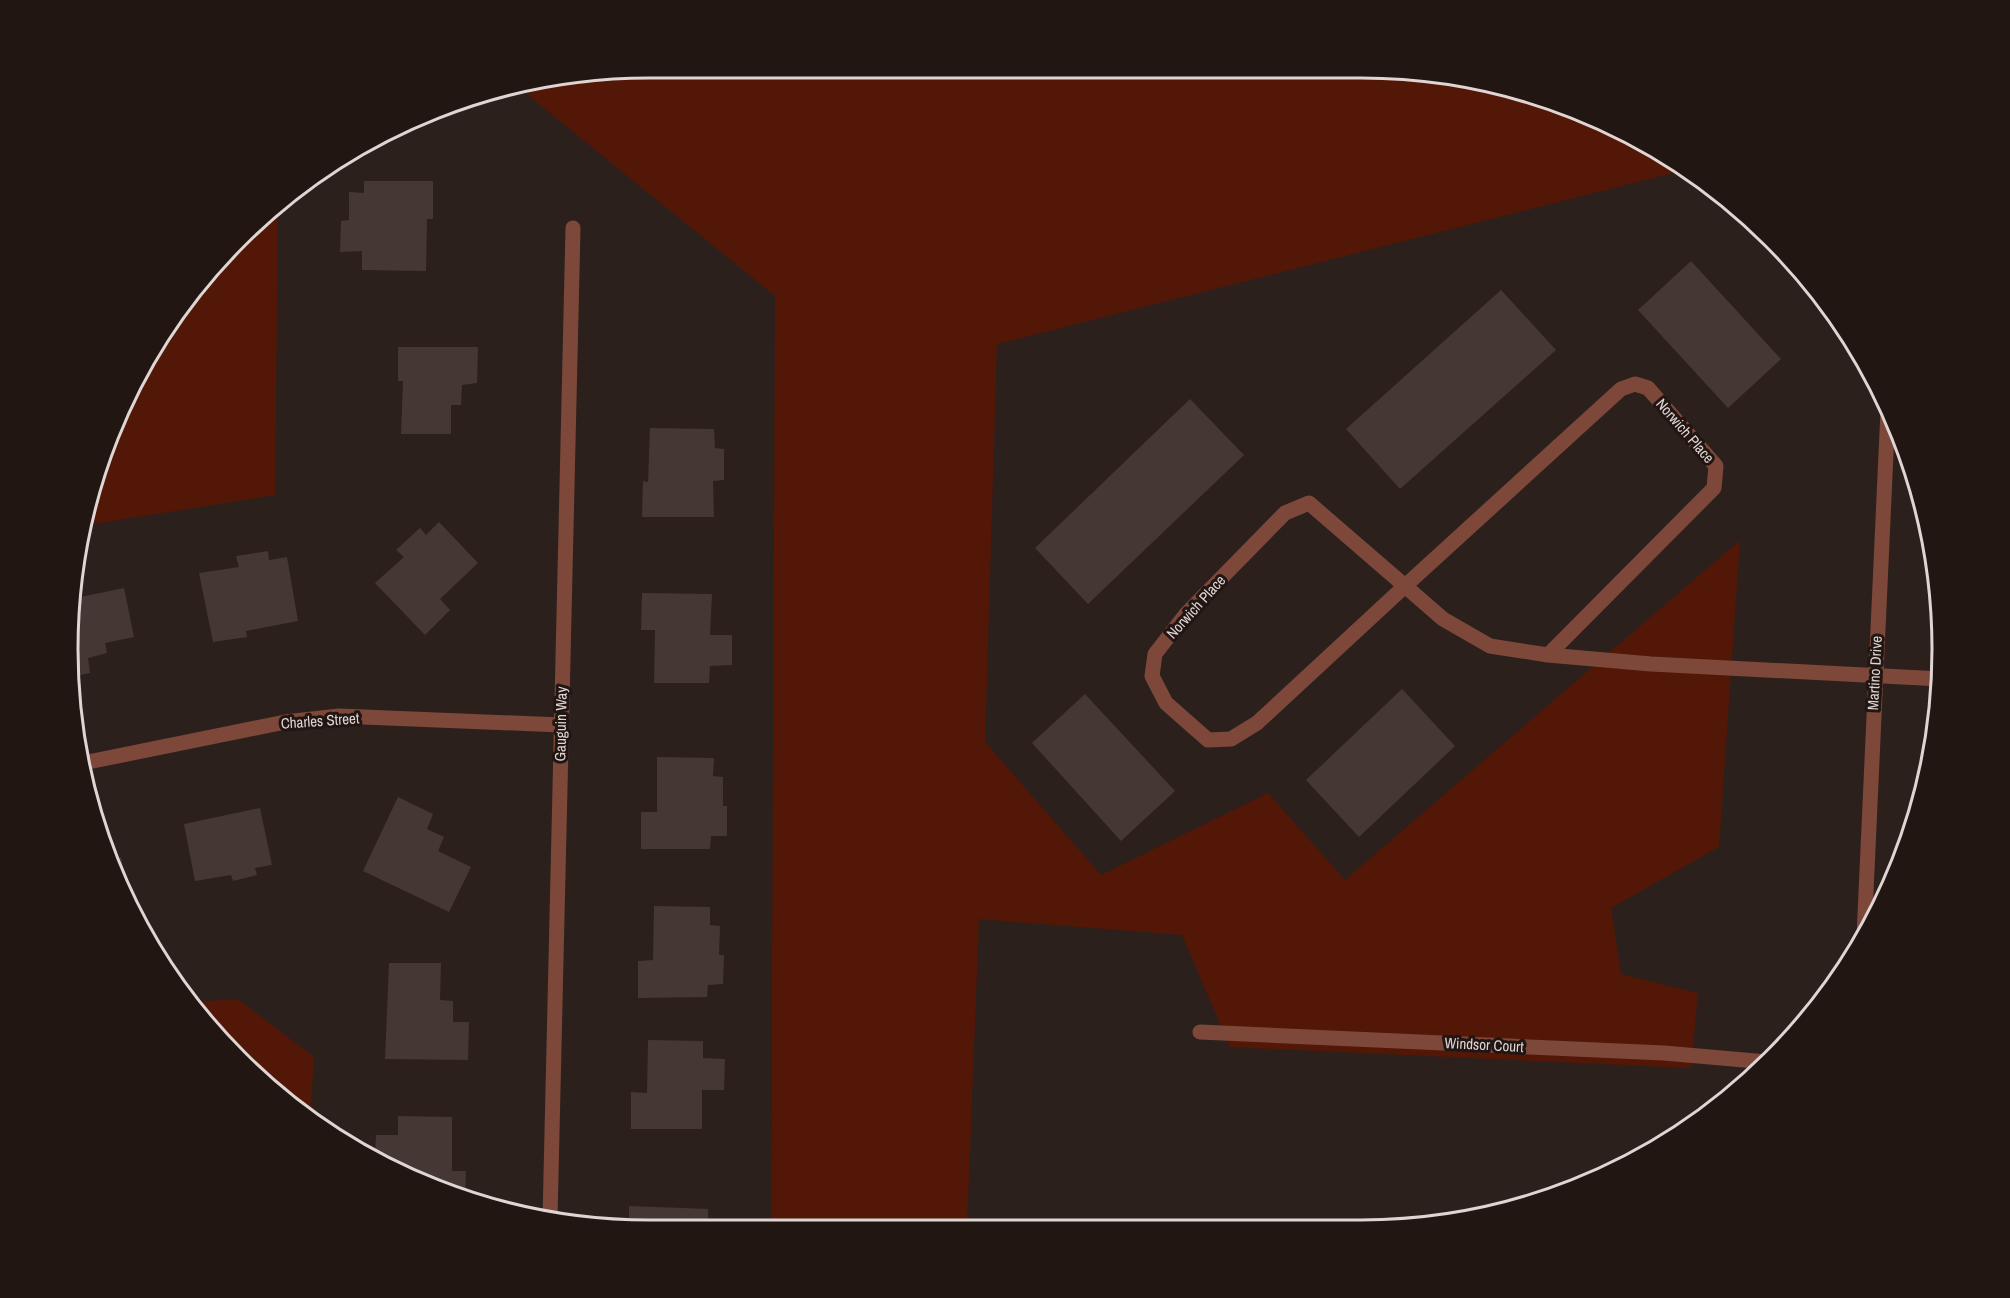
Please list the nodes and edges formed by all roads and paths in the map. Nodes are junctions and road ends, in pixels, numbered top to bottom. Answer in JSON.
{"nodes":[{"id":1,"x":573,"y":228,"type":"dead end"},
{"id":2,"x":1887,"y":426,"type":"edge"},
{"id":3,"x":1405,"y":586,"type":"junction"},
{"id":4,"x":1548,"y":656,"type":"junction"},
{"id":5,"x":1875,"y":674,"type":"junction"},
{"id":6,"x":1931,"y":678,"type":"edge"},
{"id":7,"x":561,"y":725,"type":"junction"},
{"id":8,"x":89,"y":762,"type":"edge"},
{"id":9,"x":1865,"y":917,"type":"edge"},
{"id":10,"x":1200,"y":1032,"type":"dead end"},
{"id":11,"x":1756,"y":1061,"type":"edge"},
{"id":12,"x":550,"y":1211,"type":"edge"}],
"edges":[{"from":1,"to":7,"type":"street","name":"Gauguin Way"},
{"from":2,"to":5,"type":"street","name":"Martino Drive"},
{"from":3,"to":3,"type":"street","name":"Norwich Place"},
{"from":3,"to":4,"type":"street","name":"Norwich Place"},
{"from":3,"to":4,"type":"street","name":"Norwich Place"},
{"from":4,"to":5,"type":"street","name":"Norwich Place"},
{"from":5,"to":6,"type":"street","name":"Norwich Place"},
{"from":5,"to":9,"type":"street","name":"Martino Drive"},
{"from":7,"to":8,"type":"street","name":"Charles Street"},
{"from":7,"to":12,"type":"street","name":"Gauguin Way"},
{"from":10,"to":11,"type":"street","name":"Windsor Court"}]}
